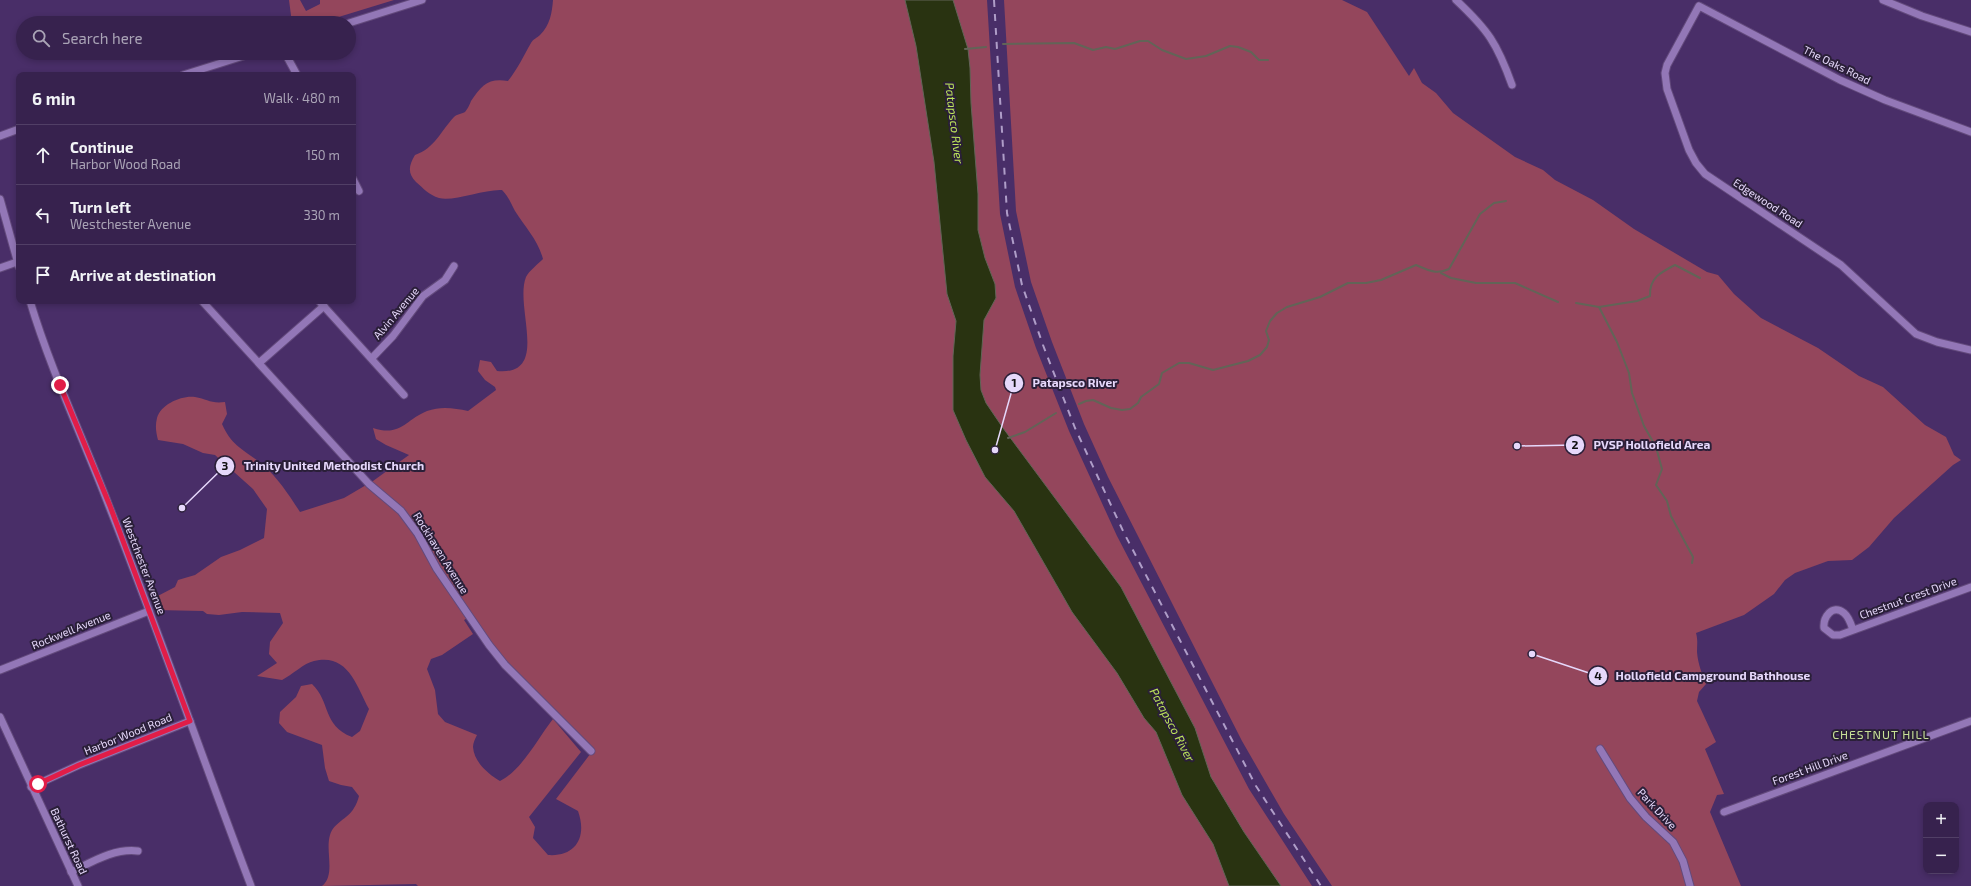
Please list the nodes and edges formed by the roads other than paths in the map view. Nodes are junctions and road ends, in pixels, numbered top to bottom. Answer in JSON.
{"nodes":[{"id":1,"x":422,"y":0,"type":"edge"},
{"id":2,"x":1456,"y":0,"type":"edge"},
{"id":3,"x":1883,"y":0,"type":"edge"},
{"id":4,"x":1699,"y":6,"type":"joint"},
{"id":5,"x":356,"y":21,"type":"edge"},
{"id":6,"x":1971,"y":32,"type":"edge"},
{"id":7,"x":231,"y":60,"type":"edge"},
{"id":8,"x":289,"y":60,"type":"edge"},
{"id":9,"x":193,"y":72,"type":"edge"},
{"id":10,"x":295,"y":72,"type":"edge"},
{"id":11,"x":1512,"y":85,"type":"dead end"},
{"id":12,"x":16,"y":130,"type":"edge"},
{"id":13,"x":1971,"y":132,"type":"edge"},
{"id":14,"x":0,"y":136,"type":"edge"},
{"id":15,"x":356,"y":185,"type":"edge"},
{"id":16,"x":359,"y":191,"type":"dead end"},
{"id":17,"x":0,"y":199,"type":"edge"},
{"id":18,"x":16,"y":257,"type":"edge"},
{"id":19,"x":16,"y":264,"type":"edge"},
{"id":20,"x":454,"y":266,"type":"dead end"},
{"id":21,"x":0,"y":268,"type":"edge"},
{"id":22,"x":31,"y":304,"type":"edge"},
{"id":23,"x":205,"y":304,"type":"edge"},
{"id":24,"x":322,"y":304,"type":"edge"},
{"id":25,"x":1971,"y":350,"type":"edge"},
{"id":26,"x":372,"y":358,"type":"junction"},
{"id":27,"x":259,"y":362,"type":"junction"},
{"id":28,"x":404,"y":395,"type":"dead end"},
{"id":29,"x":1971,"y":587,"type":"edge"},
{"id":30,"x":149,"y":611,"type":"junction"},
{"id":31,"x":1853,"y":630,"type":"junction"},
{"id":32,"x":0,"y":670,"type":"edge"},
{"id":33,"x":0,"y":717,"type":"edge"},
{"id":34,"x":190,"y":721,"type":"junction"},
{"id":35,"x":1971,"y":721,"type":"edge"},
{"id":36,"x":1600,"y":749,"type":"dead end"},
{"id":37,"x":591,"y":751,"type":"dead end"},
{"id":38,"x":31,"y":787,"type":"junction"},
{"id":39,"x":1724,"y":812,"type":"dead end"},
{"id":40,"x":138,"y":851,"type":"dead end"},
{"id":41,"x":71,"y":872,"type":"junction"},
{"id":42,"x":78,"y":886,"type":"edge"},
{"id":43,"x":251,"y":886,"type":"edge"},
{"id":44,"x":1690,"y":886,"type":"edge"}],
"edges":[{"from":1,"to":5,"type":"street"},
{"from":2,"to":11,"type":"street"},
{"from":3,"to":6,"type":"street"},
{"from":4,"to":13,"type":"street","name":"The Oaks Road"},
{"from":4,"to":25,"type":"street","name":"Edgewood Road"},
{"from":7,"to":9,"type":"street"},
{"from":8,"to":10,"type":"street"},
{"from":12,"to":14,"type":"street"},
{"from":15,"to":16,"type":"street"},
{"from":17,"to":18,"type":"street"},
{"from":19,"to":21,"type":"street"},
{"from":20,"to":26,"type":"street","name":"Alvin Avenue"},
{"from":22,"to":30,"type":"street","name":"Westchester Avenue"},
{"from":23,"to":27,"type":"street","name":"Rockhaven Avenue"},
{"from":24,"to":26,"type":"street","name":"Alvin Avenue"},
{"from":24,"to":27,"type":"street"},
{"from":26,"to":28,"type":"street","name":"Alvin Avenue"},
{"from":27,"to":37,"type":"street","name":"Rockhaven Avenue"},
{"from":29,"to":31,"type":"street","name":"Chestnut Crest Drive"},
{"from":30,"to":32,"type":"street","name":"Rockwell Avenue"},
{"from":30,"to":34,"type":"street","name":"Westchester Avenue"},
{"from":31,"to":31,"type":"street","name":"Chestnut Crest Drive"},
{"from":33,"to":38,"type":"street","name":"Bathurst Road"},
{"from":34,"to":38,"type":"street","name":"Harbor Wood Road"},
{"from":34,"to":43,"type":"street","name":"Westchester Avenue"},
{"from":35,"to":39,"type":"street","name":"Forest Hill Drive"},
{"from":36,"to":44,"type":"street","name":"Park Drive"},
{"from":38,"to":41,"type":"street","name":"Bathurst Road"},
{"from":40,"to":41,"type":"street"},
{"from":41,"to":42,"type":"street","name":"Bathurst Road"}]}
